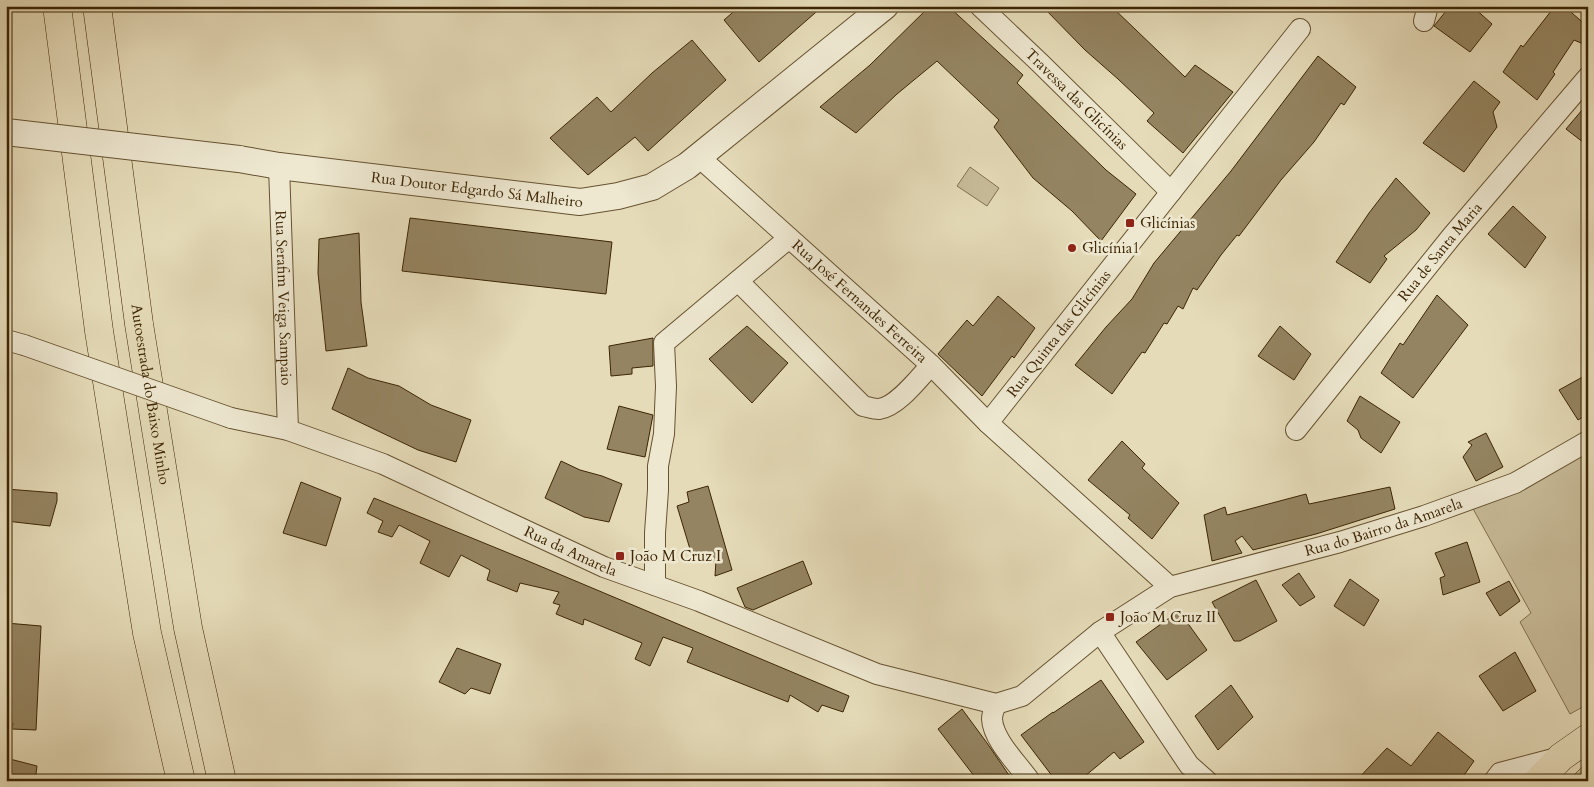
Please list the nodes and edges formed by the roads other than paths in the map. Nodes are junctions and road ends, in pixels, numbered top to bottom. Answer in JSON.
{"nodes":[{"id":1,"x":56,"y":6,"type":"edge"},
{"id":2,"x":97,"y":6,"type":"edge"},
{"id":3,"x":886,"y":6,"type":"edge"},
{"id":4,"x":980,"y":6,"type":"edge"},
{"id":5,"x":1300,"y":29,"type":"dead end"},
{"id":6,"x":1588,"y":78,"type":"edge"},
{"id":7,"x":6,"y":132,"type":"edge"},
{"id":8,"x":699,"y":157,"type":"junction"},
{"id":9,"x":279,"y":166,"type":"junction"},
{"id":10,"x":1171,"y":192,"type":"junction"},
{"id":11,"x":789,"y":238,"type":"junction"},
{"id":12,"x":738,"y":281,"type":"junction"},
{"id":13,"x":15,"y":342,"type":"edge"},
{"id":14,"x":931,"y":365,"type":"junction"},
{"id":15,"x":988,"y":423,"type":"junction"},
{"id":16,"x":288,"y":430,"type":"junction"},
{"id":17,"x":1296,"y":430,"type":"dead end"},
{"id":18,"x":1588,"y":441,"type":"edge"},
{"id":19,"x":655,"y":585,"type":"junction"},
{"id":20,"x":1170,"y":587,"type":"junction"},
{"id":21,"x":1100,"y":632,"type":"junction"},
{"id":22,"x":996,"y":704,"type":"junction"},
{"id":23,"x":1588,"y":738,"type":"edge"},
{"id":24,"x":1561,"y":757,"type":"junction"},
{"id":25,"x":181,"y":781,"type":"edge"},
{"id":26,"x":222,"y":781,"type":"edge"},
{"id":27,"x":1030,"y":781,"type":"edge"},
{"id":28,"x":1207,"y":781,"type":"edge"},
{"id":29,"x":1494,"y":781,"type":"edge"},
{"id":30,"x":1538,"y":781,"type":"edge"}],
"edges":[{"from":1,"to":25,"type":"main road"},
{"from":2,"to":26,"type":"main road","name":"Autoestrada do Baixo Minho"},
{"from":3,"to":8,"type":"street","name":"Rua Doutor Edgardo Sá Malheiro"},
{"from":4,"to":10,"type":"street","name":"Travessa das Glicínias"},
{"from":5,"to":10,"type":"street","name":"Rua Quinta das Glicínias"},
{"from":6,"to":17,"type":"street","name":"Rua de Santa Maria"},
{"from":7,"to":9,"type":"street","name":"Rua Doutor Edgardo Sá Malheiro","bridge":true},
{"from":8,"to":9,"type":"street","name":"Rua Doutor Edgardo Sá Malheiro"},
{"from":8,"to":11,"type":"street","name":"Rua José Fernandes Ferreira"},
{"from":9,"to":16,"type":"street","name":"Rua Serafim Veiga Sampaio"},
{"from":10,"to":15,"type":"street","name":"Rua Quinta das Glicínias"},
{"from":11,"to":12,"type":"street","name":"Rua José Fernandes Ferreira"},
{"from":11,"to":14,"type":"street","name":"Rua José Fernandes Ferreira"},
{"from":12,"to":14,"type":"street","name":"Rua José Fernandes Ferreira"},
{"from":12,"to":19,"type":"street","name":"Rua José Fernandes Ferreira"},
{"from":13,"to":16,"type":"street","name":"Rua da Amarela","bridge":true},
{"from":14,"to":15,"type":"street","name":"Rua José Fernandes Ferreira"},
{"from":15,"to":20,"type":"street"},
{"from":16,"to":19,"type":"street","name":"Rua da Amarela"},
{"from":18,"to":20,"type":"street","name":"Rua do Bairro da Amarela"},
{"from":19,"to":22,"type":"street","name":"Rua da Amarela"},
{"from":20,"to":21,"type":"street"},
{"from":21,"to":22,"type":"street"},
{"from":21,"to":28,"type":"street"},
{"from":22,"to":27,"type":"street"},
{"from":23,"to":24,"type":"main road"},
{"from":24,"to":29,"type":"street"},
{"from":24,"to":30,"type":"main road"}]}
